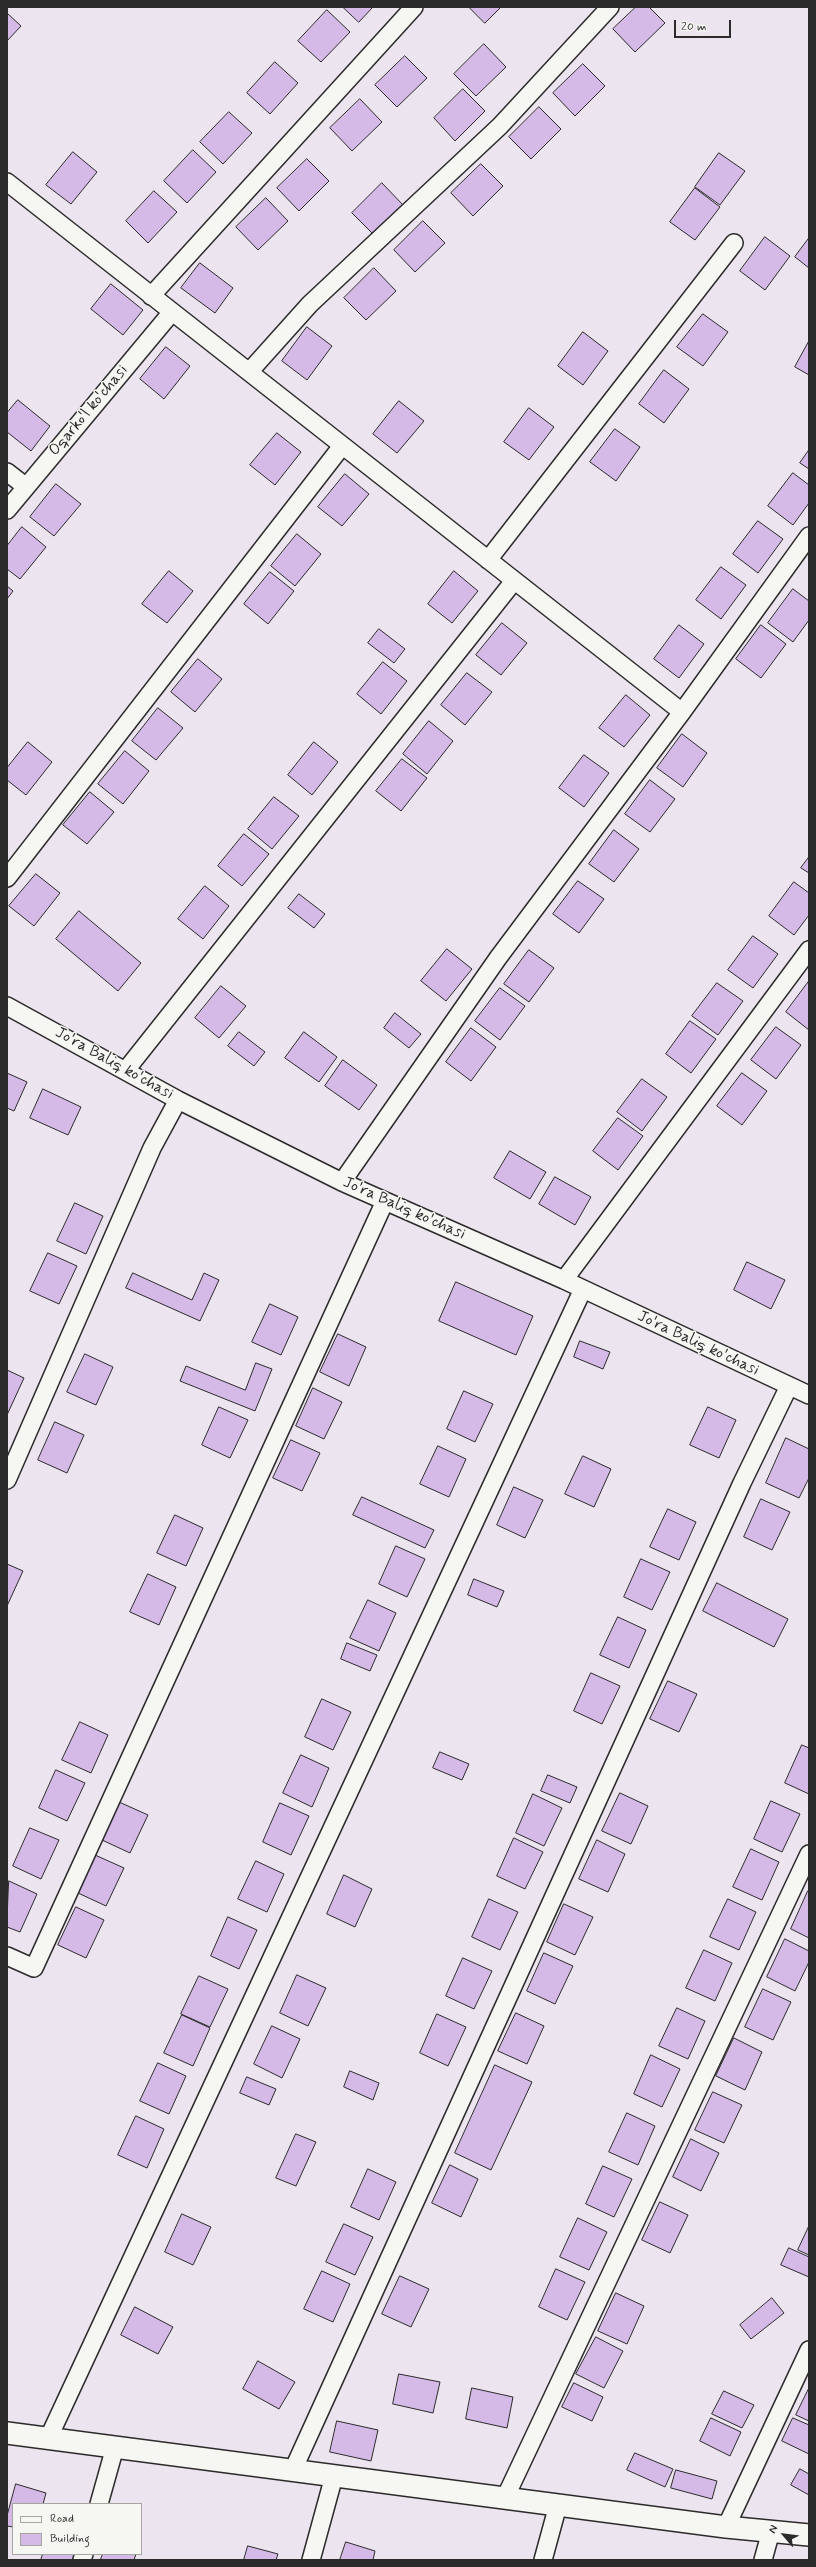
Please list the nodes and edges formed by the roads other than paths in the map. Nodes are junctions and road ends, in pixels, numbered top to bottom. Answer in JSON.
{"nodes":[{"id":1,"x":414,"y":7,"type":"edge"},
{"id":2,"x":610,"y":7,"type":"edge"},
{"id":3,"x":7,"y":182,"type":"edge"},
{"id":4,"x":734,"y":244,"type":"dead end"},
{"id":5,"x":151,"y":296,"type":"junction"},
{"id":6,"x":172,"y":312,"type":"junction"},
{"id":7,"x":249,"y":372,"type":"junction"},
{"id":8,"x":342,"y":446,"type":"junction"},
{"id":9,"x":7,"y":472,"type":"edge"},
{"id":10,"x":25,"y":486,"type":"junction"},
{"id":11,"x":7,"y":510,"type":"edge"},
{"id":12,"x":809,"y":536,"type":"edge"},
{"id":13,"x":488,"y":560,"type":"junction"},
{"id":14,"x":514,"y":581,"type":"junction"},
{"id":15,"x":682,"y":712,"type":"junction"},
{"id":16,"x":7,"y":878,"type":"edge"},
{"id":17,"x":809,"y":950,"type":"edge"},
{"id":18,"x":7,"y":1006,"type":"edge"},
{"id":19,"x":126,"y":1070,"type":"junction"},
{"id":20,"x":178,"y":1100,"type":"junction"},
{"id":21,"x":342,"y":1182,"type":"junction"},
{"id":22,"x":385,"y":1201,"type":"junction"},
{"id":23,"x":564,"y":1280,"type":"junction"},
{"id":24,"x":583,"y":1289,"type":"junction"},
{"id":25,"x":789,"y":1386,"type":"junction"},
{"id":26,"x":809,"y":1395,"type":"edge"},
{"id":27,"x":7,"y":1480,"type":"edge"},
{"id":28,"x":809,"y":1854,"type":"edge"},
{"id":29,"x":7,"y":1956,"type":"edge"},
{"id":30,"x":809,"y":2350,"type":"edge"},
{"id":31,"x":7,"y":2433,"type":"edge"},
{"id":32,"x":48,"y":2439,"type":"junction"},
{"id":33,"x":115,"y":2447,"type":"junction"},
{"id":34,"x":293,"y":2470,"type":"junction"},
{"id":35,"x":334,"y":2476,"type":"junction"},
{"id":36,"x":505,"y":2498,"type":"junction"},
{"id":37,"x":99,"y":2503,"type":"edge"},
{"id":38,"x":558,"y":2505,"type":"junction"},
{"id":39,"x":726,"y":2527,"type":"junction"},
{"id":40,"x":771,"y":2531,"type":"junction"},
{"id":41,"x":809,"y":2535,"type":"edge"},
{"id":42,"x":311,"y":2560,"type":"edge"},
{"id":43,"x":543,"y":2560,"type":"edge"},
{"id":44,"x":763,"y":2560,"type":"edge"}],
"edges":[{"from":1,"to":5,"type":"street"},
{"from":2,"to":7,"type":"street"},
{"from":3,"to":5,"type":"street"},
{"from":4,"to":13,"type":"street"},
{"from":5,"to":6,"type":"street"},
{"from":6,"to":7,"type":"street"},
{"from":6,"to":10,"type":"street","name":"Oqarko'l ko'chasi"},
{"from":7,"to":8,"type":"street"},
{"from":8,"to":13,"type":"street"},
{"from":8,"to":16,"type":"street"},
{"from":9,"to":10,"type":"street"},
{"from":10,"to":11,"type":"street","name":"Oqarko'l ko'chasi"},
{"from":12,"to":15,"type":"street"},
{"from":13,"to":14,"type":"street"},
{"from":14,"to":15,"type":"street"},
{"from":14,"to":19,"type":"street"},
{"from":15,"to":21,"type":"street"},
{"from":17,"to":23,"type":"street"},
{"from":18,"to":19,"type":"street","name":"Jo'ra Baliq ko'chasi"},
{"from":19,"to":20,"type":"street","name":"Jo'ra Baliq ko'chasi"},
{"from":20,"to":21,"type":"street","name":"Jo'ra Baliq ko'chasi"},
{"from":20,"to":27,"type":"street"},
{"from":21,"to":22,"type":"street","name":"Jo'ra Baliq ko'chasi"},
{"from":22,"to":23,"type":"street","name":"Jo'ra Baliq ko'chasi"},
{"from":22,"to":29,"type":"street"},
{"from":23,"to":24,"type":"street","name":"Jo'ra Baliq ko'chasi"},
{"from":24,"to":25,"type":"street","name":"Jo'ra Baliq ko'chasi"},
{"from":24,"to":32,"type":"street"},
{"from":25,"to":26,"type":"street","name":"Jo'ra Baliq ko'chasi"},
{"from":25,"to":34,"type":"street"},
{"from":28,"to":36,"type":"street"},
{"from":30,"to":39,"type":"street"},
{"from":31,"to":32,"type":"street"},
{"from":32,"to":33,"type":"street"},
{"from":33,"to":34,"type":"street"},
{"from":33,"to":37,"type":"street"},
{"from":34,"to":35,"type":"street"},
{"from":35,"to":36,"type":"street"},
{"from":35,"to":42,"type":"street"},
{"from":36,"to":38,"type":"street"},
{"from":38,"to":39,"type":"street"},
{"from":38,"to":43,"type":"street"},
{"from":39,"to":40,"type":"street"},
{"from":40,"to":41,"type":"street"},
{"from":40,"to":44,"type":"street"}]}
